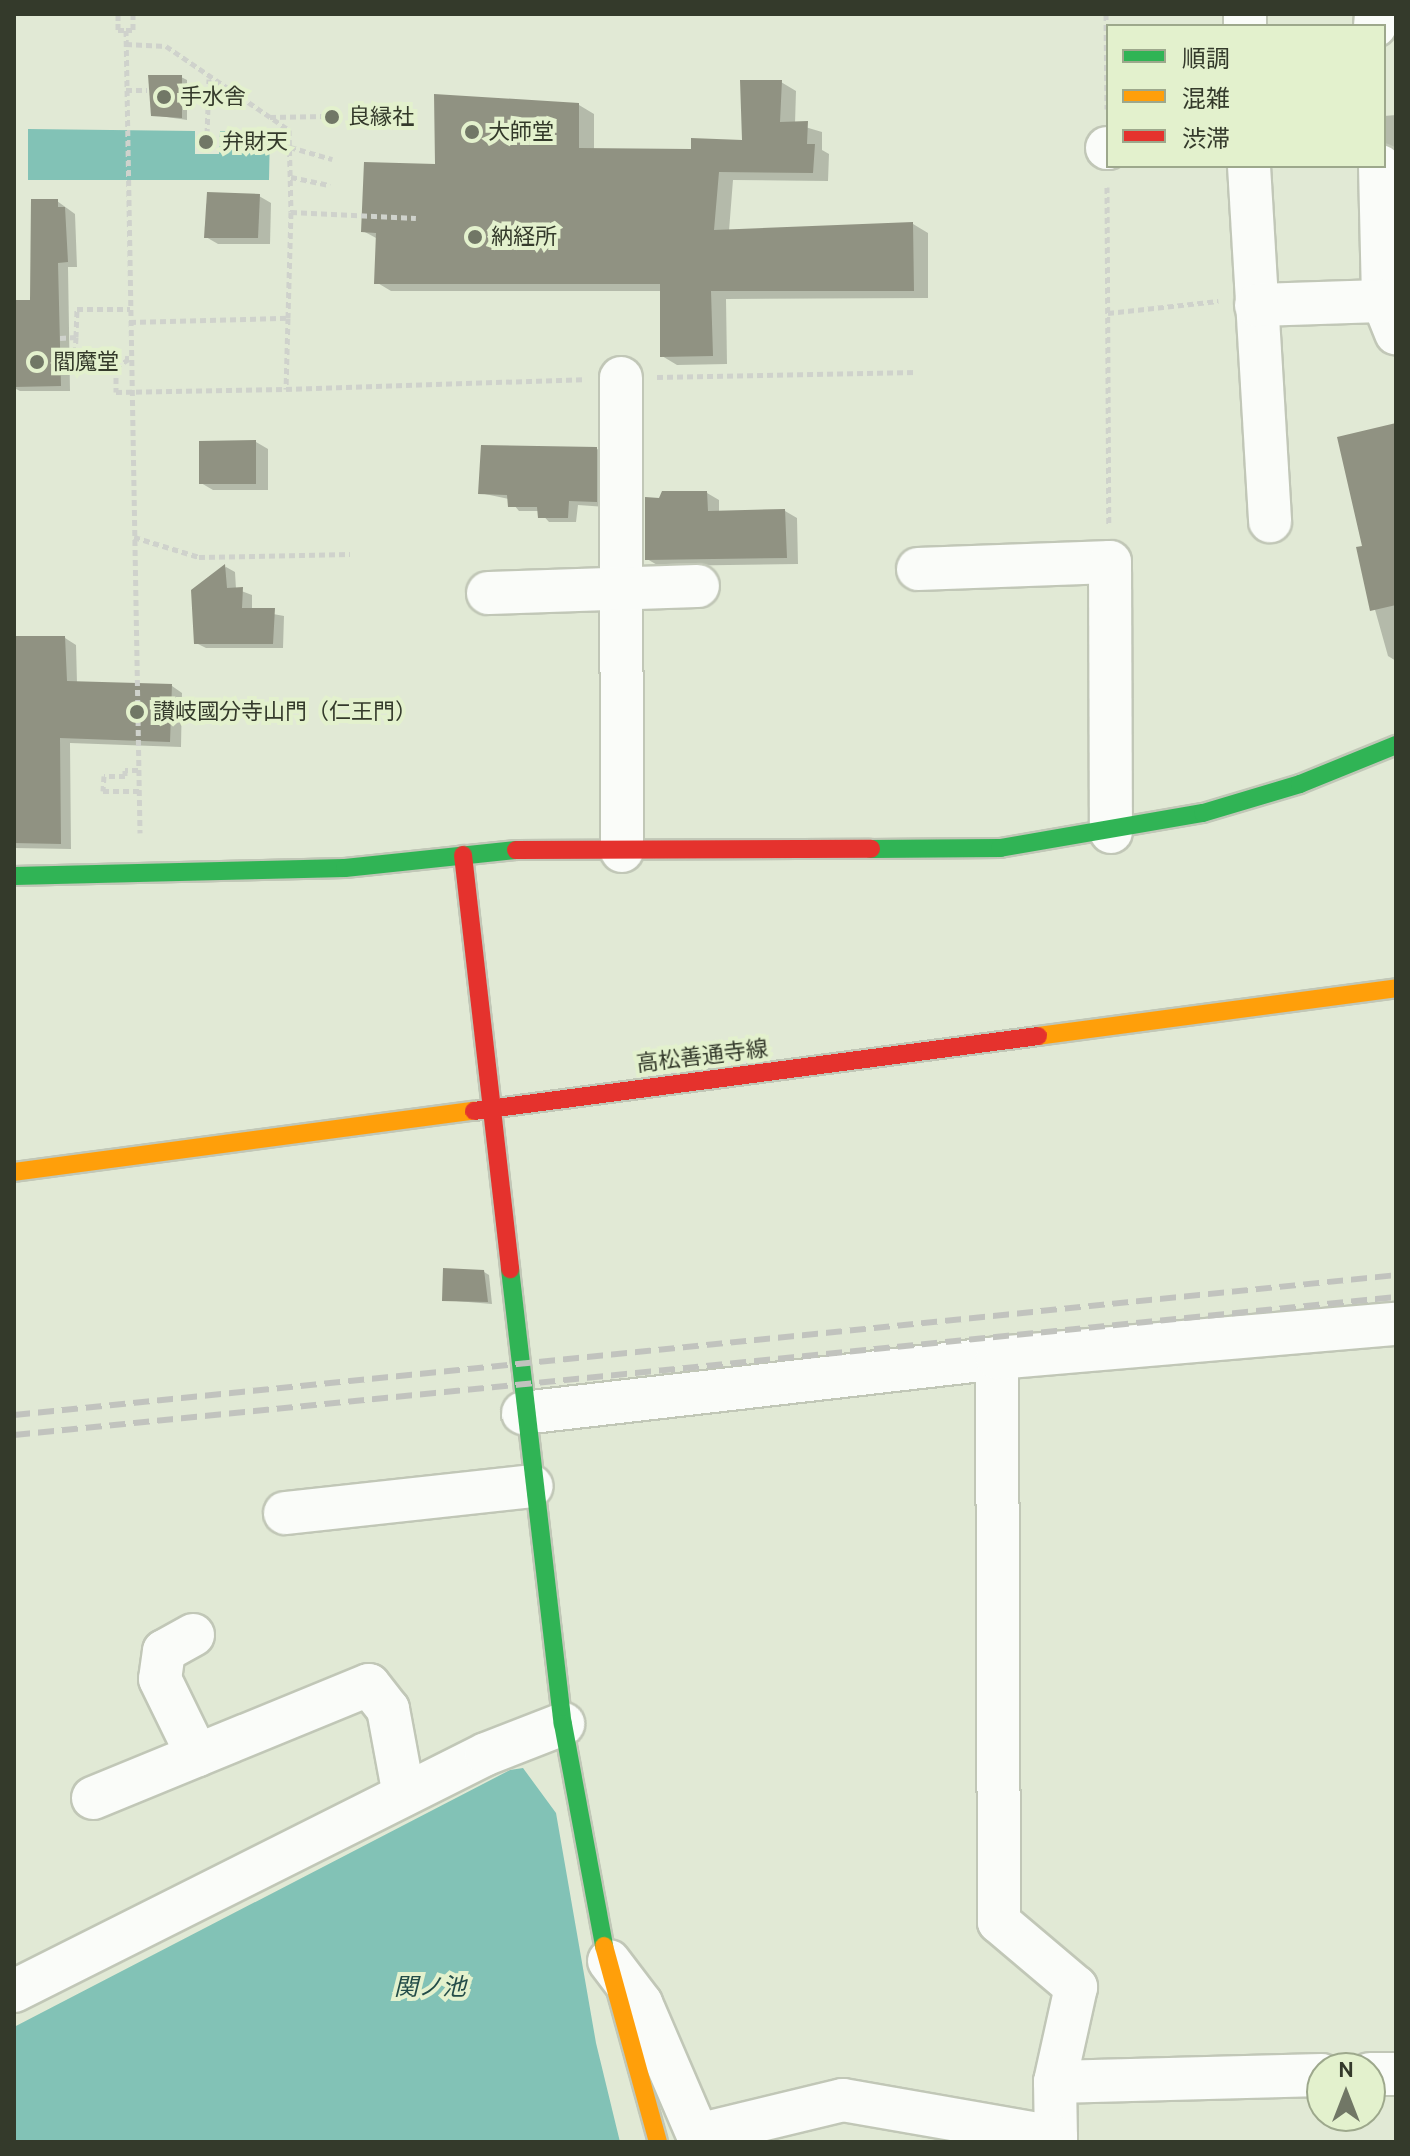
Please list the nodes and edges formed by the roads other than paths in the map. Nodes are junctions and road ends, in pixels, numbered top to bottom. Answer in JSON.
{"nodes":[{"id":1,"x":1249,"y":168,"type":"edge"},
{"id":2,"x":1380,"y":168,"type":"edge"},
{"id":3,"x":1389,"y":218,"type":"edge"},
{"id":4,"x":1256,"y":305,"type":"junction"},
{"id":5,"x":1389,"y":317,"type":"edge"},
{"id":6,"x":621,"y":378,"type":"road end"},
{"id":7,"x":1270,"y":521,"type":"dead end"},
{"id":8,"x":918,"y":569,"type":"dead end"},
{"id":9,"x":619,"y":585,"type":"junction"},
{"id":10,"x":698,"y":586,"type":"dead end"},
{"id":11,"x":488,"y":593,"type":"dead end"},
{"id":12,"x":1396,"y":745,"type":"edge"},
{"id":13,"x":1111,"y":832,"type":"junction"},
{"id":14,"x":622,"y":851,"type":"junction"},
{"id":15,"x":463,"y":855,"type":"junction"},
{"id":16,"x":14,"y":876,"type":"edge"},
{"id":17,"x":1396,"y":988,"type":"edge"},
{"id":18,"x":494,"y":1106,"type":"junction"},
{"id":19,"x":14,"y":1172,"type":"edge"},
{"id":20,"x":1396,"y":1324,"type":"edge"},
{"id":21,"x":997,"y":1358,"type":"junction"},
{"id":22,"x":523,"y":1413,"type":"junction"},
{"id":23,"x":532,"y":1486,"type":"junction"},
{"id":24,"x":285,"y":1513,"type":"dead end"},
{"id":25,"x":193,"y":1635,"type":"dead end"},
{"id":26,"x":563,"y":1724,"type":"junction"},
{"id":27,"x":197,"y":1755,"type":"junction"},
{"id":28,"x":404,"y":1795,"type":"junction"},
{"id":29,"x":93,"y":1798,"type":"dead end"},
{"id":30,"x":606,"y":1957,"type":"joint"},
{"id":31,"x":14,"y":1991,"type":"edge"},
{"id":32,"x":1306,"y":2075,"type":"edge"},
{"id":33,"x":1055,"y":2082,"type":"junction"},
{"id":34,"x":1056,"y":2139,"type":"edge"},
{"id":35,"x":686,"y":2140,"type":"edge"}],
"edges":[{"from":1,"to":4,"type":"street"},
{"from":2,"to":3,"type":"street"},
{"from":3,"to":5,"type":"street"},
{"from":4,"to":5,"type":"street"},
{"from":4,"to":7,"type":"street"},
{"from":6,"to":9,"type":"street"},
{"from":8,"to":13,"type":"street"},
{"from":9,"to":10,"type":"street"},
{"from":9,"to":11,"type":"street"},
{"from":9,"to":14,"type":"street"},
{"from":12,"to":13,"type":"street"},
{"from":13,"to":14,"type":"street"},
{"from":14,"to":15,"type":"street"},
{"from":15,"to":16,"type":"street"},
{"from":15,"to":18,"type":"street"},
{"from":17,"to":18,"type":"street","name":"高松善通寺線"},
{"from":18,"to":19,"type":"street","name":"高松善通寺線"},
{"from":18,"to":22,"type":"street"},
{"from":20,"to":21,"type":"street"},
{"from":21,"to":22,"type":"street"},
{"from":21,"to":33,"type":"street"},
{"from":22,"to":23,"type":"street"},
{"from":23,"to":24,"type":"street"},
{"from":23,"to":26,"type":"street"},
{"from":25,"to":27,"type":"street"},
{"from":26,"to":28,"type":"street"},
{"from":26,"to":30,"type":"street"},
{"from":27,"to":28,"type":"street"},
{"from":27,"to":29,"type":"street"},
{"from":28,"to":31,"type":"street"},
{"from":30,"to":35,"type":"street"},
{"from":32,"to":33,"type":"street"},
{"from":33,"to":34,"type":"street"},
{"from":34,"to":35,"type":"street"}]}
